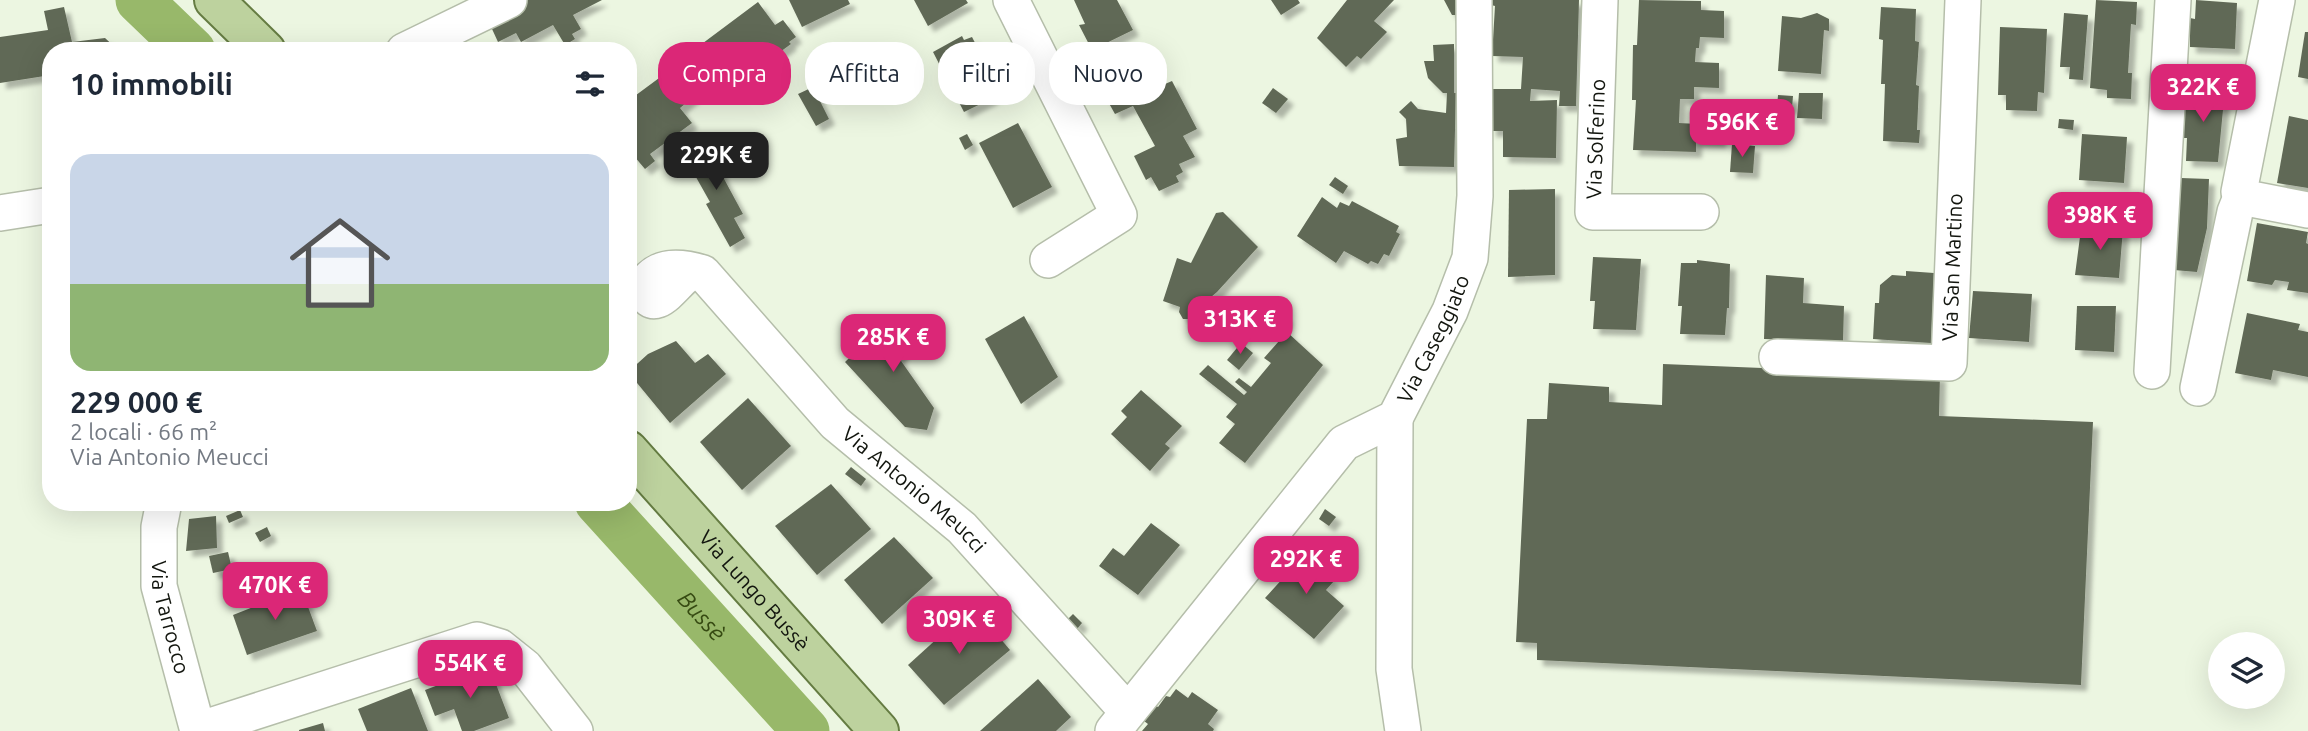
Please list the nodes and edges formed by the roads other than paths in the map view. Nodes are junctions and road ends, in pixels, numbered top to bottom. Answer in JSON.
{"nodes":[{"id":1,"x":214,"y":0,"type":"edge"},
{"id":2,"x":509,"y":0,"type":"edge"},
{"id":3,"x":1011,"y":0,"type":"edge"},
{"id":4,"x":1474,"y":0,"type":"edge"},
{"id":5,"x":1600,"y":0,"type":"edge"},
{"id":6,"x":1963,"y":0,"type":"edge"},
{"id":7,"x":2173,"y":0,"type":"edge"},
{"id":8,"x":2277,"y":0,"type":"edge"},
{"id":9,"x":257,"y":42,"type":"edge"},
{"id":10,"x":423,"y":42,"type":"edge"},
{"id":11,"x":2241,"y":197,"type":"junction"},
{"id":12,"x":42,"y":206,"type":"edge"},
{"id":13,"x":2308,"y":210,"type":"edge"},
{"id":14,"x":1701,"y":212,"type":"dead end"},
{"id":15,"x":0,"y":213,"type":"edge"},
{"id":16,"x":1048,"y":260,"type":"dead end"},
{"id":17,"x":698,"y":272,"type":"dead end"},
{"id":18,"x":1777,"y":358,"type":"dead end"},
{"id":19,"x":2152,"y":371,"type":"dead end"},
{"id":20,"x":2198,"y":388,"type":"dead end"},
{"id":21,"x":1395,"y":418,"type":"junction"},
{"id":22,"x":637,"y":460,"type":"edge"},
{"id":23,"x":162,"y":511,"type":"edge"},
{"id":24,"x":1120,"y":721,"type":"edge"},
{"id":25,"x":198,"y":731,"type":"edge"},
{"id":26,"x":575,"y":731,"type":"edge"},
{"id":27,"x":879,"y":731,"type":"edge"},
{"id":28,"x":1403,"y":731,"type":"edge"}],
"edges":[{"from":1,"to":9,"type":"main road"},
{"from":2,"to":10,"type":"street"},
{"from":3,"to":16,"type":"street"},
{"from":4,"to":21,"type":"street","name":"Via Caseggiato"},
{"from":5,"to":14,"type":"street","name":"Via Solferino"},
{"from":6,"to":18,"type":"street","name":"Via San Martino"},
{"from":7,"to":19,"type":"street"},
{"from":8,"to":11,"type":"street"},
{"from":11,"to":13,"type":"street"},
{"from":11,"to":20,"type":"street"},
{"from":12,"to":15,"type":"street"},
{"from":17,"to":24,"type":"street","name":"Via Antonio Meucci"},
{"from":21,"to":24,"type":"street","name":"Via Caseggiato"},
{"from":21,"to":28,"type":"street"},
{"from":22,"to":27,"type":"main road","name":"Via Lungo Bussè"},
{"from":23,"to":25,"type":"street","name":"Via Tarrocco"},
{"from":25,"to":26,"type":"street"}]}
